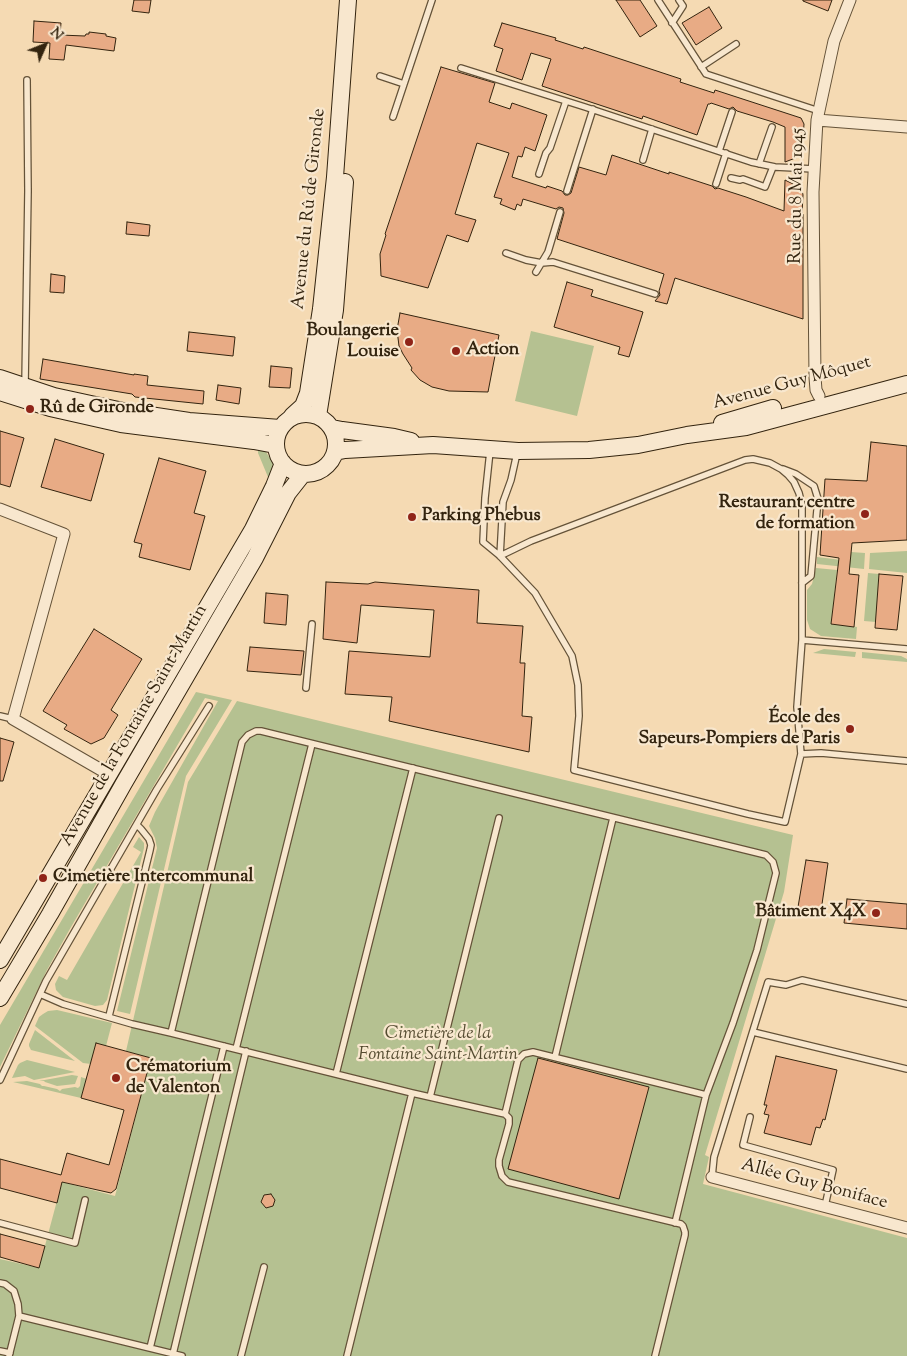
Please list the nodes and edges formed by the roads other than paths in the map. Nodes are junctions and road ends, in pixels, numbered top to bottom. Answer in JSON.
{"nodes":[{"id":1,"x":348,"y":0,"type":"edge"},
{"id":2,"x":358,"y":0,"type":"edge"},
{"id":3,"x":432,"y":0,"type":"edge"},
{"id":4,"x":658,"y":0,"type":"edge"},
{"id":5,"x":679,"y":0,"type":"edge"},
{"id":6,"x":850,"y":0,"type":"edge"},
{"id":7,"x":672,"y":22,"type":"junction"},
{"id":8,"x":736,"y":44,"type":"dead end"},
{"id":9,"x":701,"y":66,"type":"junction"},
{"id":10,"x":461,"y":68,"type":"dead end"},
{"id":11,"x":380,"y":76,"type":"dead end"},
{"id":12,"x":27,"y":80,"type":"dead end"},
{"id":13,"x":404,"y":84,"type":"junction"},
{"id":14,"x":566,"y":101,"type":"junction"},
{"id":15,"x":593,"y":109,"type":"junction"},
{"id":16,"x":732,"y":112,"type":"dead end"},
{"id":17,"x":818,"y":116,"type":"junction"},
{"id":18,"x":393,"y":117,"type":"dead end"},
{"id":19,"x":772,"y":127,"type":"dead end"},
{"id":20,"x":907,"y":127,"type":"edge"},
{"id":21,"x":652,"y":128,"type":"junction"},
{"id":22,"x":719,"y":151,"type":"junction"},
{"id":23,"x":726,"y":153,"type":"junction"},
{"id":24,"x":643,"y":160,"type":"dead end"},
{"id":25,"x":759,"y":164,"type":"junction"},
{"id":26,"x":773,"y":167,"type":"junction"},
{"id":27,"x":814,"y":169,"type":"junction"},
{"id":28,"x":539,"y":174,"type":"dead end"},
{"id":29,"x":732,"y":178,"type":"dead end"},
{"id":30,"x":716,"y":184,"type":"dead end"},
{"id":31,"x":567,"y":191,"type":"dead end"},
{"id":32,"x":560,"y":212,"type":"dead end"},
{"id":33,"x":506,"y":253,"type":"dead end"},
{"id":34,"x":542,"y":262,"type":"junction"},
{"id":35,"x":536,"y":272,"type":"dead end"},
{"id":36,"x":655,"y":294,"type":"dead end"},
{"id":37,"x":907,"y":374,"type":"edge"},
{"id":38,"x":0,"y":378,"type":"edge"},
{"id":39,"x":907,"y":384,"type":"edge"},
{"id":40,"x":25,"y":386,"type":"junction"},
{"id":41,"x":0,"y":392,"type":"edge"},
{"id":42,"x":819,"y":396,"type":"junction"},
{"id":43,"x":292,"y":416,"type":"junction"},
{"id":44,"x":318,"y":416,"type":"junction"},
{"id":45,"x":280,"y":428,"type":"junction"},
{"id":46,"x":332,"y":428,"type":"junction"},
{"id":47,"x":687,"y":435,"type":"junction"},
{"id":48,"x":276,"y":445,"type":"junction"},
{"id":49,"x":433,"y":446,"type":"junction"},
{"id":50,"x":490,"y":449,"type":"junction"},
{"id":51,"x":518,"y":451,"type":"junction"},
{"id":52,"x":335,"y":452,"type":"junction"},
{"id":53,"x":283,"y":463,"type":"junction"},
{"id":54,"x":780,"y":469,"type":"junction"},
{"id":55,"x":303,"y":474,"type":"junction"},
{"id":56,"x":0,"y":509,"type":"edge"},
{"id":57,"x":500,"y":556,"type":"junction"},
{"id":58,"x":802,"y":583,"type":"junction"},
{"id":59,"x":312,"y":624,"type":"dead end"},
{"id":60,"x":802,"y":640,"type":"junction"},
{"id":61,"x":907,"y":650,"type":"edge"},
{"id":62,"x":306,"y":688,"type":"dead end"},
{"id":63,"x":209,"y":706,"type":"dead end"},
{"id":64,"x":0,"y":716,"type":"edge"},
{"id":65,"x":13,"y":719,"type":"junction"},
{"id":66,"x":312,"y":744,"type":"junction"},
{"id":67,"x":802,"y":754,"type":"junction"},
{"id":68,"x":907,"y":761,"type":"edge"},
{"id":69,"x":413,"y":768,"type":"junction"},
{"id":70,"x":117,"y":779,"type":"junction"},
{"id":71,"x":499,"y":818,"type":"dead end"},
{"id":72,"x":613,"y":818,"type":"junction"},
{"id":73,"x":136,"y":825,"type":"junction"},
{"id":74,"x":75,"y":833,"type":"junction"},
{"id":75,"x":91,"y":842,"type":"junction"},
{"id":76,"x":0,"y":960,"type":"edge"},
{"id":77,"x":40,"y":994,"type":"junction"},
{"id":78,"x":0,"y":998,"type":"edge"},
{"id":79,"x":907,"y":1004,"type":"edge"},
{"id":80,"x":109,"y":1016,"type":"junction"},
{"id":81,"x":753,"y":1032,"type":"junction"},
{"id":82,"x":171,"y":1033,"type":"junction"},
{"id":83,"x":224,"y":1046,"type":"junction"},
{"id":84,"x":236,"y":1049,"type":"junction"},
{"id":85,"x":246,"y":1051,"type":"junction"},
{"id":86,"x":555,"y":1057,"type":"junction"},
{"id":87,"x":907,"y":1069,"type":"edge"},
{"id":88,"x":336,"y":1074,"type":"junction"},
{"id":89,"x":0,"y":1080,"type":"edge"},
{"id":90,"x":412,"y":1093,"type":"junction"},
{"id":91,"x":706,"y":1095,"type":"junction"},
{"id":92,"x":430,"y":1097,"type":"junction"},
{"id":93,"x":504,"y":1114,"type":"junction"},
{"id":94,"x":750,"y":1117,"type":"dead end"},
{"id":95,"x":712,"y":1177,"type":"joint"},
{"id":96,"x":85,"y":1200,"type":"dead end"},
{"id":97,"x":825,"y":1206,"type":"junction"},
{"id":98,"x":675,"y":1222,"type":"junction"},
{"id":99,"x":0,"y":1223,"type":"edge"},
{"id":100,"x":907,"y":1228,"type":"edge"},
{"id":101,"x":264,"y":1267,"type":"dead end"},
{"id":102,"x":0,"y":1283,"type":"edge"},
{"id":103,"x":19,"y":1316,"type":"junction"},
{"id":104,"x":150,"y":1348,"type":"junction"},
{"id":105,"x":0,"y":1351,"type":"edge"},
{"id":106,"x":172,"y":1354,"type":"junction"},
{"id":107,"x":10,"y":1355,"type":"edge"},
{"id":108,"x":182,"y":1356,"type":"edge"},
{"id":109,"x":241,"y":1356,"type":"edge"},
{"id":110,"x":347,"y":1356,"type":"edge"},
{"id":111,"x":655,"y":1356,"type":"edge"}],
"edges":[{"from":1,"to":43,"type":"main road","name":"Avenue du Rû de Gironde"},
{"from":2,"to":44,"type":"main road","name":"Avenue du Rû de Gironde"},
{"from":3,"to":13,"type":"lane"},
{"from":4,"to":7,"type":"lane"},
{"from":5,"to":7,"type":"lane"},
{"from":6,"to":17,"type":"street","name":"Rue du 8 Mai 1945"},
{"from":7,"to":9,"type":"lane"},
{"from":8,"to":9,"type":"lane"},
{"from":9,"to":17,"type":"lane"},
{"from":10,"to":14,"type":"lane"},
{"from":11,"to":13,"type":"lane"},
{"from":12,"to":40,"type":"lane"},
{"from":13,"to":18,"type":"lane"},
{"from":14,"to":15,"type":"lane"},
{"from":14,"to":28,"type":"lane"},
{"from":15,"to":21,"type":"lane"},
{"from":15,"to":31,"type":"lane"},
{"from":16,"to":22,"type":"lane"},
{"from":17,"to":20,"type":"street"},
{"from":17,"to":27,"type":"street","name":"Rue du 8 Mai 1945"},
{"from":19,"to":25,"type":"lane"},
{"from":21,"to":22,"type":"lane"},
{"from":21,"to":24,"type":"lane"},
{"from":22,"to":23,"type":"lane"},
{"from":23,"to":25,"type":"lane"},
{"from":23,"to":30,"type":"lane"},
{"from":25,"to":26,"type":"lane"},
{"from":26,"to":27,"type":"lane"},
{"from":26,"to":29,"type":"lane"},
{"from":27,"to":42,"type":"street","name":"Rue du 8 Mai 1945"},
{"from":32,"to":34,"type":"lane"},
{"from":33,"to":34,"type":"lane"},
{"from":34,"to":35,"type":"lane"},
{"from":34,"to":36,"type":"lane"},
{"from":37,"to":42,"type":"main road","name":"Avenue Guy Môquet"},
{"from":38,"to":40,"type":"main road"},
{"from":39,"to":47,"type":"main road","name":"Avenue Guy Môquet"},
{"from":40,"to":45,"type":"main road"},
{"from":41,"to":48,"type":"main road"},
{"from":42,"to":47,"type":"main road","name":"Avenue Guy Môquet"},
{"from":43,"to":44,"type":"main road"},
{"from":43,"to":45,"type":"main road"},
{"from":44,"to":46,"type":"main road"},
{"from":45,"to":48,"type":"main road"},
{"from":46,"to":49,"type":"main road","name":"Avenue Guy Môquet"},
{"from":46,"to":52,"type":"main road"},
{"from":47,"to":51,"type":"main road","name":"Avenue Guy Môquet"},
{"from":48,"to":53,"type":"main road"},
{"from":49,"to":50,"type":"main road","name":"Avenue Guy Môquet"},
{"from":49,"to":52,"type":"main road","name":"Avenue Guy Môquet"},
{"from":50,"to":51,"type":"main road","name":"Avenue Guy Môquet"},
{"from":50,"to":57,"type":"lane"},
{"from":51,"to":57,"type":"lane"},
{"from":52,"to":55,"type":"main road"},
{"from":53,"to":55,"type":"main road"},
{"from":53,"to":70,"type":"main road","name":"Avenue de la Fontaine Saint-Martin"},
{"from":54,"to":57,"type":"lane"},
{"from":54,"to":58,"type":"lane"},
{"from":54,"to":58,"type":"lane"},
{"from":55,"to":70,"type":"main road","name":"Avenue de la Fontaine Saint-Martin"},
{"from":56,"to":65,"type":"street"},
{"from":57,"to":67,"type":"lane"},
{"from":58,"to":60,"type":"lane"},
{"from":59,"to":62,"type":"lane"},
{"from":60,"to":61,"type":"lane"},
{"from":60,"to":67,"type":"lane"},
{"from":63,"to":73,"type":"lane"},
{"from":64,"to":65,"type":"lane"},
{"from":65,"to":70,"type":"street"},
{"from":66,"to":69,"type":"lane"},
{"from":66,"to":82,"type":"lane"},
{"from":66,"to":84,"type":"lane"},
{"from":67,"to":68,"type":"lane"},
{"from":69,"to":72,"type":"lane"},
{"from":69,"to":88,"type":"lane"},
{"from":70,"to":74,"type":"main road","name":"Avenue de la Fontaine Saint-Martin"},
{"from":70,"to":75,"type":"main road","name":"Avenue de la Fontaine Saint-Martin"},
{"from":71,"to":92,"type":"lane"},
{"from":72,"to":86,"type":"lane"},
{"from":72,"to":91,"type":"lane"},
{"from":73,"to":77,"type":"lane"},
{"from":73,"to":80,"type":"lane"},
{"from":74,"to":75,"type":"main road"},
{"from":74,"to":76,"type":"main road","name":"Avenue de la Fontaine Saint-Martin"},
{"from":75,"to":78,"type":"main road","name":"Avenue de la Fontaine Saint-Martin"},
{"from":77,"to":80,"type":"lane"},
{"from":77,"to":89,"type":"lane"},
{"from":79,"to":81,"type":"lane"},
{"from":80,"to":82,"type":"lane"},
{"from":81,"to":87,"type":"lane"},
{"from":81,"to":95,"type":"lane"},
{"from":82,"to":83,"type":"lane"},
{"from":83,"to":84,"type":"lane"},
{"from":83,"to":104,"type":"lane"},
{"from":84,"to":85,"type":"lane"},
{"from":85,"to":88,"type":"lane"},
{"from":85,"to":106,"type":"lane"},
{"from":86,"to":91,"type":"lane"},
{"from":86,"to":93,"type":"lane"},
{"from":88,"to":90,"type":"lane"},
{"from":90,"to":92,"type":"lane"},
{"from":90,"to":110,"type":"lane"},
{"from":91,"to":98,"type":"lane"},
{"from":92,"to":93,"type":"lane"},
{"from":93,"to":98,"type":"lane"},
{"from":94,"to":97,"type":"lane"},
{"from":95,"to":97,"type":"street","name":"Allée Guy Boniface"},
{"from":96,"to":99,"type":"lane"},
{"from":97,"to":100,"type":"street","name":"Allée Guy Boniface"},
{"from":98,"to":111,"type":"lane"},
{"from":101,"to":109,"type":"lane"},
{"from":102,"to":103,"type":"lane"},
{"from":103,"to":104,"type":"lane"},
{"from":103,"to":107,"type":"lane"},
{"from":104,"to":106,"type":"lane"},
{"from":105,"to":107,"type":"lane"},
{"from":106,"to":108,"type":"lane"}]}
